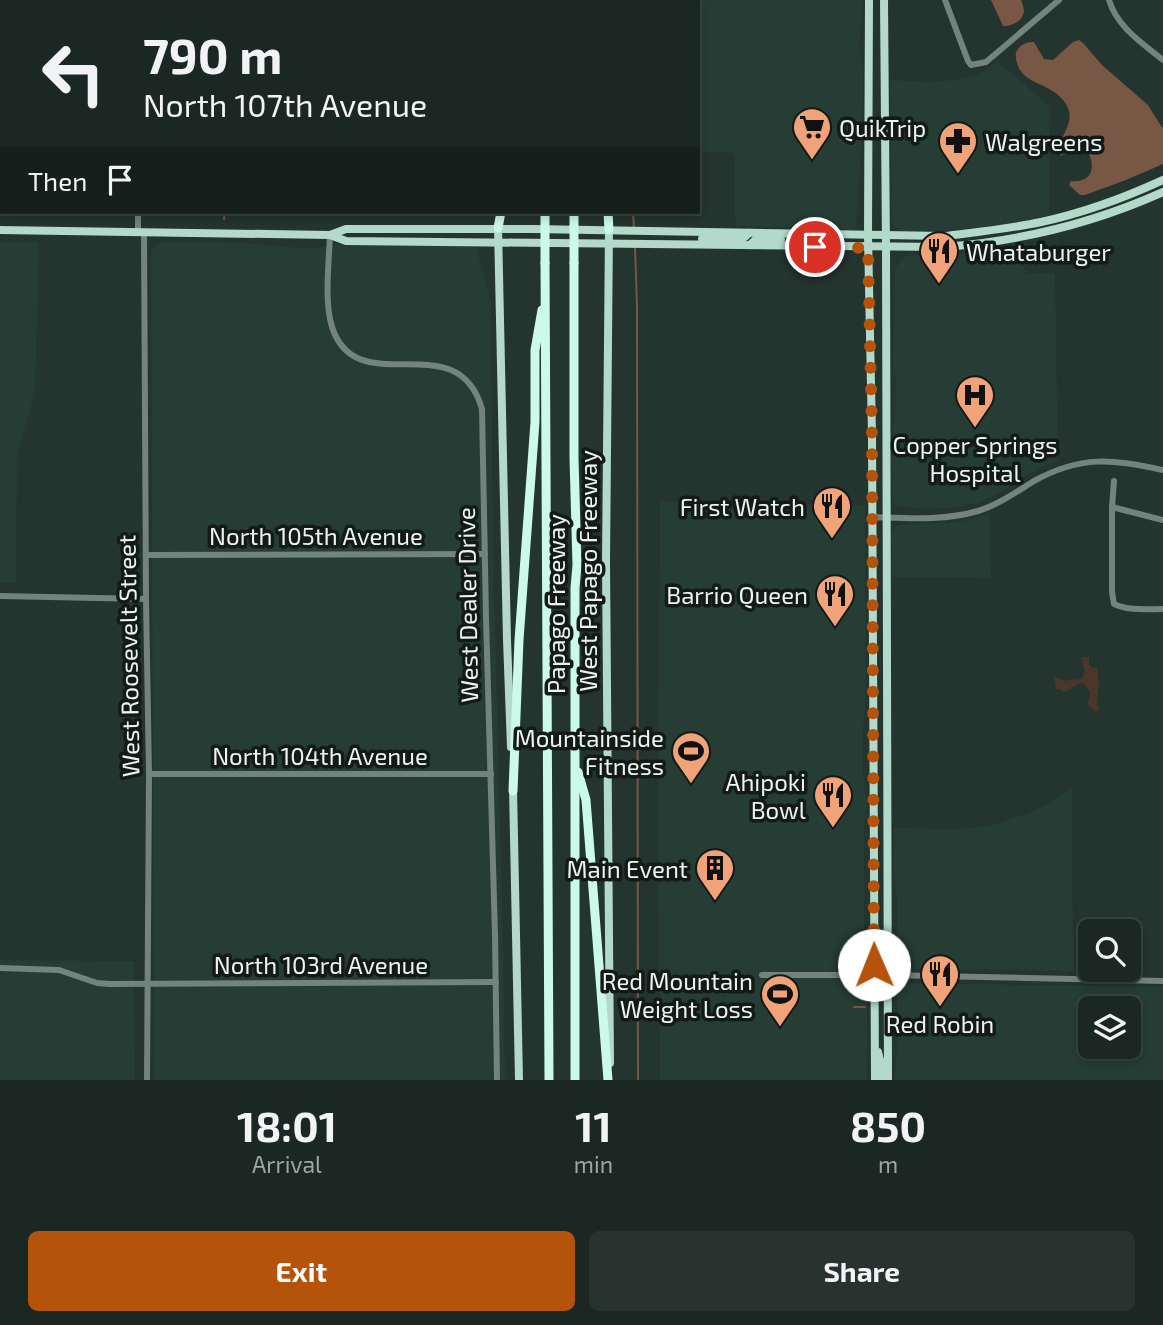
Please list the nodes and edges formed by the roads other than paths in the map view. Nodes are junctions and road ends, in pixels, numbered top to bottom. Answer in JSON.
{"nodes":[{"id":1,"x":869,"y":0,"type":"edge"},
{"id":2,"x":884,"y":0,"type":"edge"},
{"id":3,"x":945,"y":0,"type":"edge"},
{"id":4,"x":1059,"y":0,"type":"edge"},
{"id":5,"x":1110,"y":0,"type":"edge"},
{"id":6,"x":1163,"y":60,"type":"edge"},
{"id":7,"x":1163,"y":180,"type":"edge"},
{"id":8,"x":1144,"y":189,"type":"junction"},
{"id":9,"x":1163,"y":192,"type":"edge"},
{"id":10,"x":1148,"y":199,"type":"junction"},
{"id":11,"x":138,"y":214,"type":"edge"},
{"id":12,"x":501,"y":214,"type":"edge"},
{"id":13,"x":545,"y":214,"type":"edge"},
{"id":14,"x":574,"y":214,"type":"edge"},
{"id":15,"x":608,"y":214,"type":"edge"},
{"id":16,"x":498,"y":228,"type":"junction"},
{"id":17,"x":0,"y":230,"type":"edge"},
{"id":18,"x":609,"y":230,"type":"junction"},
{"id":19,"x":141,"y":232,"type":"junction"},
{"id":20,"x":749,"y":233,"type":"junction"},
{"id":21,"x":793,"y":234,"type":"junction"},
{"id":22,"x":330,"y":235,"type":"junction"},
{"id":23,"x":868,"y":235,"type":"junction"},
{"id":24,"x":886,"y":236,"type":"junction"},
{"id":25,"x":498,"y":243,"type":"junction"},
{"id":26,"x":681,"y":244,"type":"junction"},
{"id":27,"x":608,"y":245,"type":"junction"},
{"id":28,"x":750,"y":246,"type":"junction"},
{"id":29,"x":868,"y":248,"type":"junction"},
{"id":30,"x":887,"y":248,"type":"junction"},
{"id":31,"x":546,"y":284,"type":"junction"},
{"id":32,"x":1163,"y":470,"type":"edge"},
{"id":33,"x":1114,"y":481,"type":"dead end"},
{"id":34,"x":1112,"y":507,"type":"junction"},
{"id":35,"x":871,"y":517,"type":"junction"},
{"id":36,"x":887,"y":517,"type":"junction"},
{"id":37,"x":1163,"y":520,"type":"edge"},
{"id":38,"x":485,"y":554,"type":"junction"},
{"id":39,"x":146,"y":555,"type":"junction"},
{"id":40,"x":0,"y":596,"type":"edge"},
{"id":41,"x":146,"y":598,"type":"junction"},
{"id":42,"x":1163,"y":609,"type":"edge"},
{"id":43,"x":575,"y":763,"type":"junction"},
{"id":44,"x":149,"y":774,"type":"junction"},
{"id":45,"x":491,"y":774,"type":"junction"},
{"id":46,"x":513,"y":791,"type":"junction"},
{"id":47,"x":0,"y":968,"type":"edge"},
{"id":48,"x":762,"y":975,"type":"dead end"},
{"id":49,"x":874,"y":975,"type":"junction"},
{"id":50,"x":887,"y":975,"type":"junction"},
{"id":51,"x":1163,"y":981,"type":"edge"},
{"id":52,"x":496,"y":982,"type":"junction"},
{"id":53,"x":147,"y":984,"type":"junction"},
{"id":54,"x":874,"y":1039,"type":"junction"},
{"id":55,"x":549,"y":1053,"type":"junction"},
{"id":56,"x":147,"y":1080,"type":"edge"},
{"id":57,"x":497,"y":1080,"type":"edge"},
{"id":58,"x":519,"y":1080,"type":"edge"},
{"id":59,"x":543,"y":1080,"type":"edge"},
{"id":60,"x":549,"y":1080,"type":"edge"},
{"id":61,"x":575,"y":1080,"type":"edge"},
{"id":62,"x":609,"y":1080,"type":"edge"},
{"id":63,"x":875,"y":1080,"type":"edge"},
{"id":64,"x":881,"y":1080,"type":"edge"},
{"id":65,"x":888,"y":1080,"type":"edge"}],
"edges":[{"from":1,"to":23,"type":"main road"},
{"from":2,"to":24,"type":"main road"},
{"from":3,"to":4,"type":"street"},
{"from":5,"to":6,"type":"street"},
{"from":7,"to":8,"type":"main road"},
{"from":8,"to":10,"type":"main road"},
{"from":8,"to":24,"type":"main road"},
{"from":9,"to":10,"type":"main road"},
{"from":10,"to":30,"type":"main road"},
{"from":11,"to":19,"type":"street","name":"West Roosevelt Street"},
{"from":12,"to":16,"type":"highway"},
{"from":13,"to":31,"type":"highway","name":"Papago Freeway","bridge":true},
{"from":14,"to":43,"type":"highway","name":"Papago Freeway","bridge":true},
{"from":15,"to":18,"type":"highway"},
{"from":16,"to":18,"type":"main road"},
{"from":16,"to":22,"type":"main road"},
{"from":16,"to":25,"type":"main road"},
{"from":17,"to":19,"type":"main road"},
{"from":18,"to":20,"type":"main road"},
{"from":18,"to":27,"type":"main road","name":"West Papago Freeway"},
{"from":19,"to":22,"type":"main road"},
{"from":19,"to":39,"type":"street","name":"West Roosevelt Street"},
{"from":20,"to":21,"type":"main road"},
{"from":20,"to":26,"type":"main road"},
{"from":21,"to":23,"type":"main road"},
{"from":21,"to":28,"type":"main road"},
{"from":22,"to":25,"type":"main road"},
{"from":22,"to":38,"type":"street","name":"West Dealer Drive"},
{"from":23,"to":24,"type":"main road"},
{"from":23,"to":29,"type":"main road"},
{"from":24,"to":30,"type":"main road"},
{"from":25,"to":27,"type":"main road"},
{"from":25,"to":46,"type":"main road"},
{"from":26,"to":27,"type":"main road"},
{"from":26,"to":28,"type":"main road"},
{"from":27,"to":62,"type":"main road","name":"West Papago Freeway"},
{"from":28,"to":29,"type":"main road"},
{"from":29,"to":30,"type":"main road"},
{"from":29,"to":35,"type":"main road"},
{"from":30,"to":36,"type":"main road"},
{"from":31,"to":46,"type":"highway"},
{"from":31,"to":55,"type":"highway","name":"Papago Freeway"},
{"from":32,"to":36,"type":"street"},
{"from":33,"to":34,"type":"street"},
{"from":34,"to":37,"type":"street"},
{"from":34,"to":42,"type":"street"},
{"from":35,"to":36,"type":"street"},
{"from":35,"to":49,"type":"main road"},
{"from":36,"to":50,"type":"main road"},
{"from":38,"to":39,"type":"street","name":"North 105th Avenue"},
{"from":38,"to":45,"type":"street","name":"West Dealer Drive"},
{"from":39,"to":41,"type":"street","name":"West Roosevelt Street"},
{"from":40,"to":41,"type":"street"},
{"from":41,"to":44,"type":"street","name":"West Roosevelt Street"},
{"from":43,"to":61,"type":"highway","name":"Papago Freeway"},
{"from":43,"to":62,"type":"highway"},
{"from":44,"to":45,"type":"street","name":"North 104th Avenue"},
{"from":44,"to":53,"type":"street","name":"West Roosevelt Street"},
{"from":45,"to":52,"type":"street","name":"West Dealer Drive"},
{"from":46,"to":58,"type":"main road"},
{"from":47,"to":53,"type":"street","name":"North 103rd Avenue"},
{"from":48,"to":49,"type":"street"},
{"from":49,"to":50,"type":"street"},
{"from":49,"to":54,"type":"main road"},
{"from":50,"to":51,"type":"street"},
{"from":50,"to":65,"type":"main road"},
{"from":52,"to":53,"type":"street","name":"North 103rd Avenue"},
{"from":52,"to":57,"type":"street","name":"West Dealer Drive"},
{"from":53,"to":56,"type":"street","name":"West Roosevelt Street"},
{"from":54,"to":63,"type":"main road"},
{"from":54,"to":64,"type":"main road"},
{"from":55,"to":59,"type":"highway"},
{"from":55,"to":60,"type":"highway","name":"Papago Freeway"}]}
